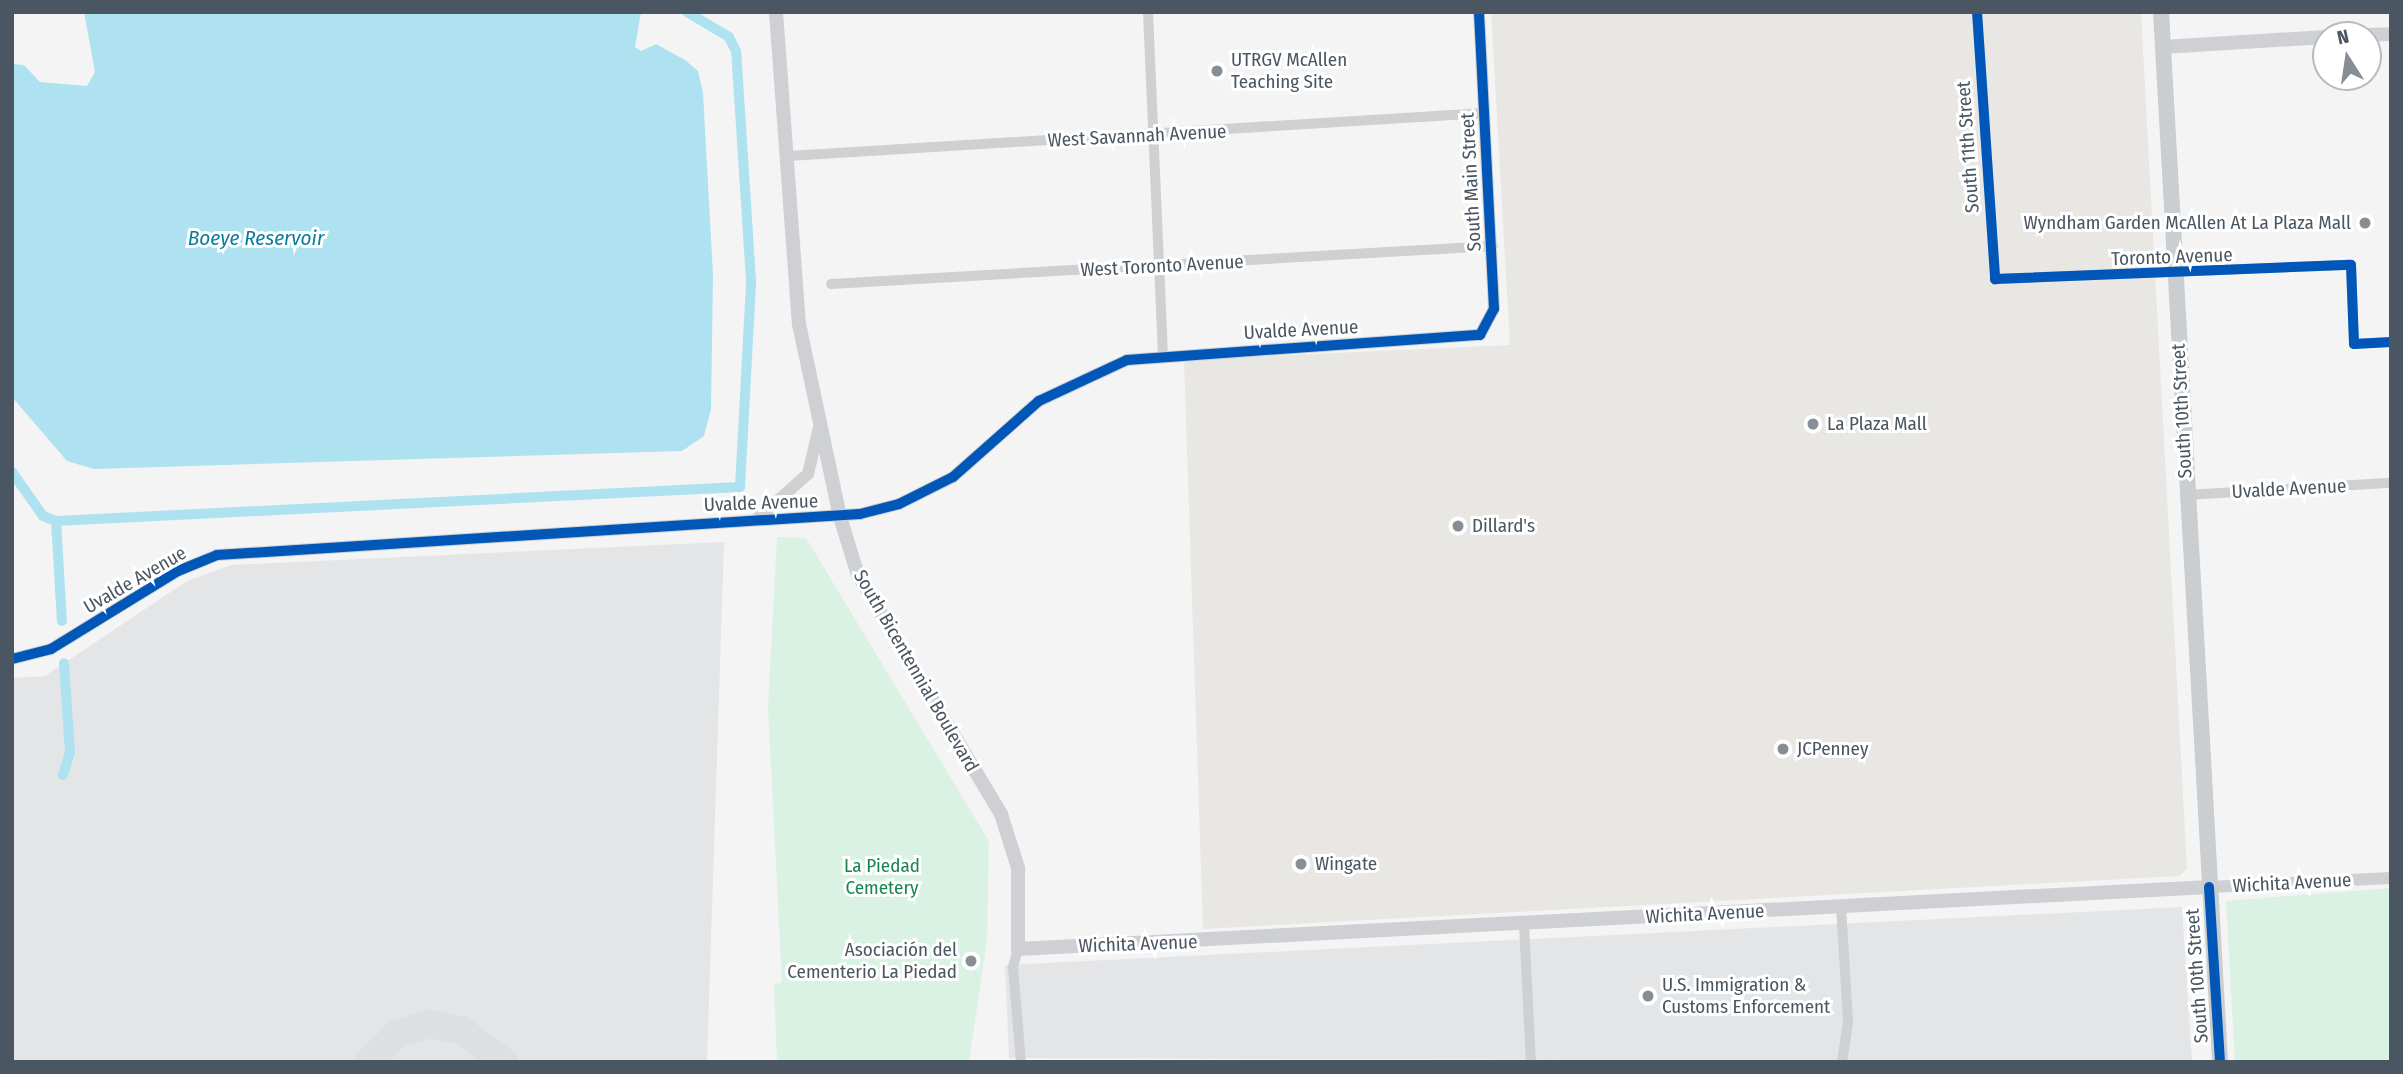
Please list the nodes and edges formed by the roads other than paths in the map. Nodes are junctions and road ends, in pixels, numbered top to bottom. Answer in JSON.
{"nodes":[{"id":1,"x":776,"y":12,"type":"edge"},
{"id":2,"x":1147,"y":12,"type":"edge"},
{"id":3,"x":1477,"y":12,"type":"edge"},
{"id":4,"x":1976,"y":12,"type":"edge"},
{"id":5,"x":2161,"y":12,"type":"edge"},
{"id":6,"x":2312,"y":38,"type":"edge"},
{"id":7,"x":2163,"y":47,"type":"junction"},
{"id":8,"x":1485,"y":113,"type":"junction"},
{"id":9,"x":1155,"y":136,"type":"junction"},
{"id":10,"x":789,"y":156,"type":"junction"},
{"id":11,"x":1493,"y":246,"type":"junction"},
{"id":12,"x":1160,"y":267,"type":"junction"},
{"id":13,"x":2174,"y":276,"type":"junction"},
{"id":14,"x":1994,"y":279,"type":"joint"},
{"id":15,"x":831,"y":284,"type":"dead end"},
{"id":16,"x":1488,"y":328,"type":"joint"},
{"id":17,"x":2391,"y":342,"type":"edge"},
{"id":18,"x":1163,"y":354,"type":"junction"},
{"id":19,"x":820,"y":419,"type":"junction"},
{"id":20,"x":2391,"y":483,"type":"edge"},
{"id":21,"x":2186,"y":495,"type":"junction"},
{"id":22,"x":840,"y":517,"type":"junction"},
{"id":23,"x":753,"y":520,"type":"junction"},
{"id":24,"x":12,"y":659,"type":"edge"},
{"id":25,"x":2391,"y":878,"type":"edge"},
{"id":26,"x":2208,"y":887,"type":"junction"},
{"id":27,"x":1841,"y":906,"type":"junction"},
{"id":28,"x":1524,"y":925,"type":"junction"},
{"id":29,"x":1018,"y":949,"type":"junction"},
{"id":30,"x":1021,"y":1062,"type":"edge"},
{"id":31,"x":1531,"y":1062,"type":"edge"},
{"id":32,"x":1842,"y":1062,"type":"edge"},
{"id":33,"x":2220,"y":1062,"type":"edge"}],
"edges":[{"from":1,"to":10,"type":"main road","name":"South Bicentennial Boulevard"},
{"from":2,"to":9,"type":"street"},
{"from":3,"to":8,"type":"street","name":"South Main Street"},
{"from":4,"to":14,"type":"street","name":"South 11th Street"},
{"from":5,"to":7,"type":"main road","name":"South 10th Street"},
{"from":6,"to":7,"type":"main road"},
{"from":7,"to":13,"type":"main road","name":"South 10th Street"},
{"from":8,"to":9,"type":"street","name":"West Savannah Avenue"},
{"from":8,"to":11,"type":"street","name":"South Main Street"},
{"from":9,"to":10,"type":"street","name":"West Savannah Avenue"},
{"from":9,"to":12,"type":"street"},
{"from":10,"to":19,"type":"main road","name":"South Bicentennial Boulevard"},
{"from":11,"to":12,"type":"street","name":"West Toronto Avenue"},
{"from":11,"to":16,"type":"street","name":"South Main Street"},
{"from":12,"to":15,"type":"street","name":"West Toronto Avenue"},
{"from":12,"to":18,"type":"street"},
{"from":13,"to":14,"type":"street","name":"Toronto Avenue"},
{"from":13,"to":17,"type":"street","name":"Toronto Avenue"},
{"from":13,"to":21,"type":"main road","name":"South 10th Street"},
{"from":16,"to":18,"type":"street","name":"Uvalde Avenue"},
{"from":18,"to":22,"type":"street","name":"Uvalde Avenue"},
{"from":19,"to":22,"type":"main road","name":"South Bicentennial Boulevard"},
{"from":19,"to":23,"type":"street"},
{"from":20,"to":21,"type":"street","name":"Uvalde Avenue"},
{"from":21,"to":26,"type":"main road","name":"South 10th Street"},
{"from":22,"to":23,"type":"street","name":"Uvalde Avenue"},
{"from":22,"to":29,"type":"main road","name":"South Bicentennial Boulevard"},
{"from":23,"to":24,"type":"street","name":"Uvalde Avenue"},
{"from":25,"to":26,"type":"street","name":"Wichita Avenue"},
{"from":26,"to":27,"type":"main road","name":"Wichita Avenue"},
{"from":26,"to":33,"type":"main road","name":"South 10th Street"},
{"from":27,"to":28,"type":"main road","name":"Wichita Avenue"},
{"from":27,"to":32,"type":"street"},
{"from":28,"to":29,"type":"main road","name":"Wichita Avenue"},
{"from":28,"to":31,"type":"street"},
{"from":29,"to":30,"type":"street"}]}
